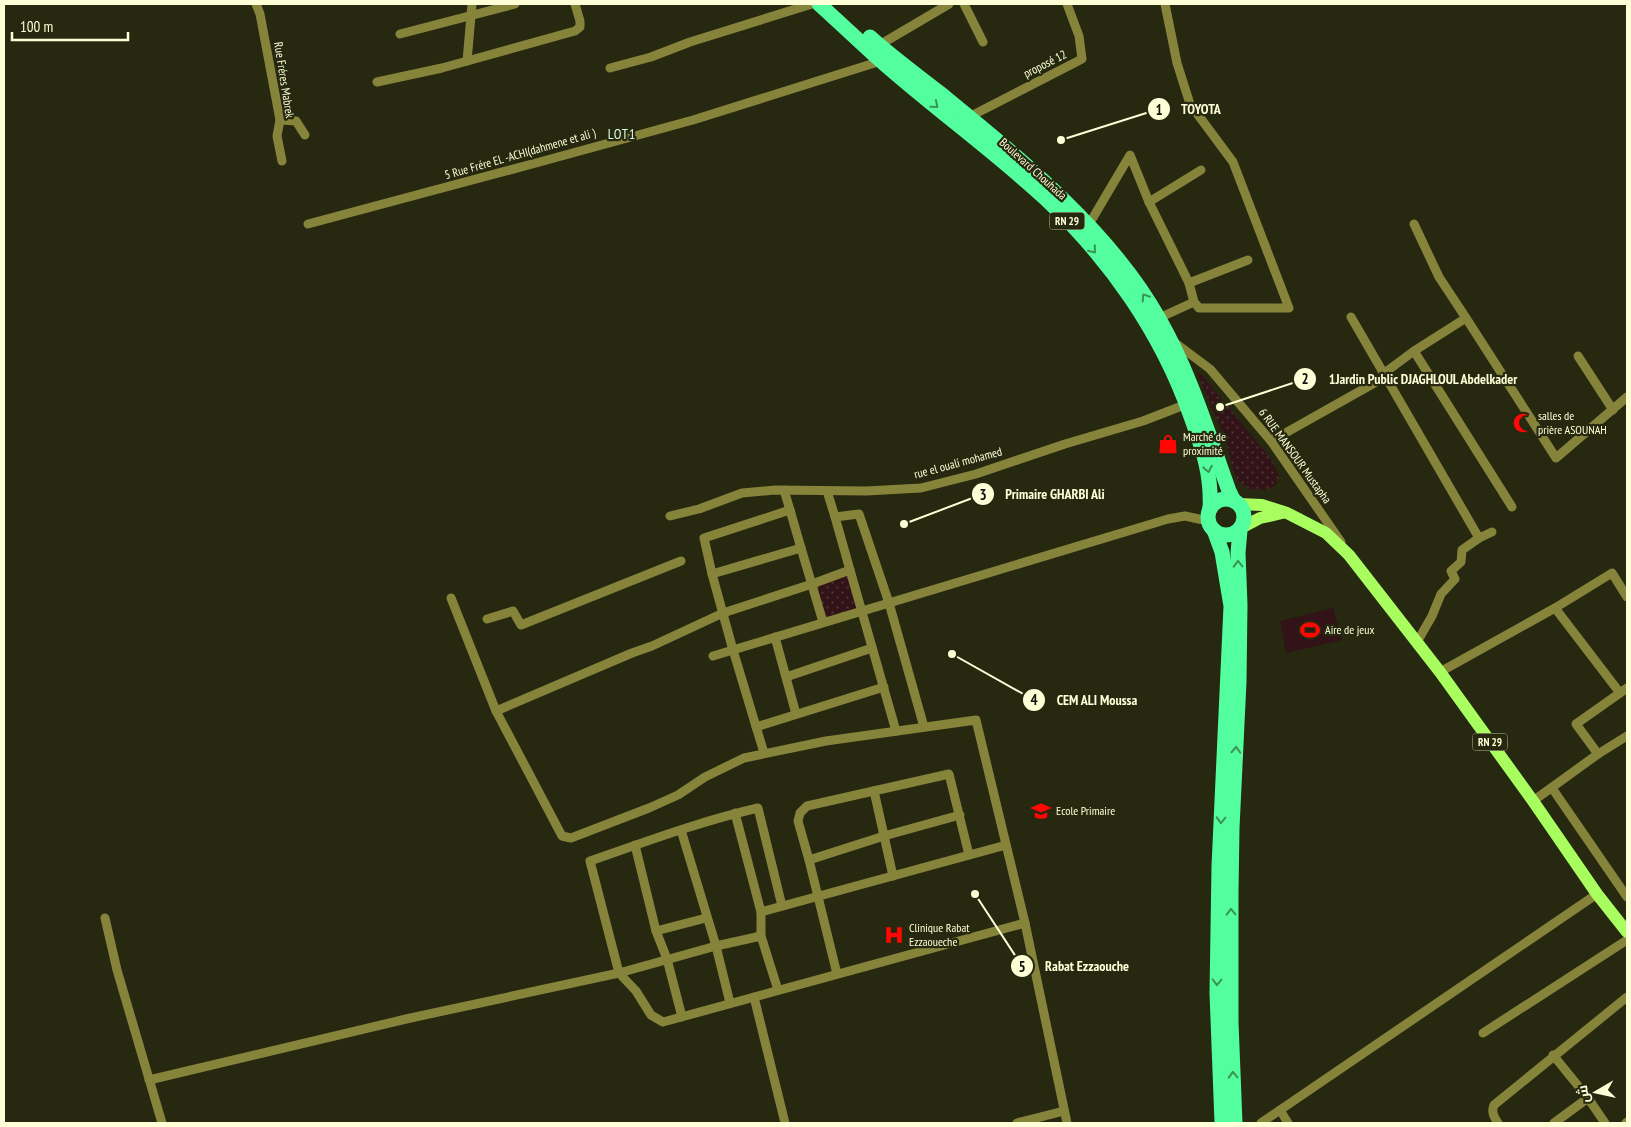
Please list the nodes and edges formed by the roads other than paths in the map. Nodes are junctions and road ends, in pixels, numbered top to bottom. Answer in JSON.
{"nodes":[{"id":1,"x":256,"y":4,"type":"edge"},
{"id":2,"x":472,"y":4,"type":"edge"},
{"id":3,"x":515,"y":4,"type":"edge"},
{"id":4,"x":575,"y":4,"type":"edge"},
{"id":5,"x":812,"y":4,"type":"edge"},
{"id":6,"x":819,"y":4,"type":"edge"},
{"id":7,"x":833,"y":4,"type":"edge"},
{"id":8,"x":949,"y":4,"type":"edge"},
{"id":9,"x":964,"y":4,"type":"edge"},
{"id":10,"x":1067,"y":4,"type":"edge"},
{"id":11,"x":1165,"y":4,"type":"edge"},
{"id":12,"x":471,"y":16,"type":"junction"},
{"id":13,"x":400,"y":34,"type":"dead end"},
{"id":14,"x":983,"y":42,"type":"dead end"},
{"id":15,"x":877,"y":52,"type":"junction"},
{"id":16,"x":466,"y":61,"type":"junction"},
{"id":17,"x":610,"y":68,"type":"dead end"},
{"id":18,"x":377,"y":82,"type":"dead end"},
{"id":19,"x":969,"y":117,"type":"junction"},
{"id":20,"x":280,"y":120,"type":"junction"},
{"id":21,"x":305,"y":135,"type":"dead end"},
{"id":22,"x":282,"y":161,"type":"dead end"},
{"id":23,"x":1201,"y":170,"type":"dead end"},
{"id":24,"x":1149,"y":202,"type":"junction"},
{"id":25,"x":308,"y":224,"type":"dead end"},
{"id":26,"x":1414,"y":224,"type":"dead end"},
{"id":27,"x":1088,"y":226,"type":"junction"},
{"id":28,"x":1248,"y":260,"type":"dead end"},
{"id":29,"x":1189,"y":282,"type":"junction"},
{"id":30,"x":1194,"y":302,"type":"junction"},
{"id":31,"x":1351,"y":316,"type":"dead end"},
{"id":32,"x":1159,"y":318,"type":"junction"},
{"id":33,"x":1466,"y":318,"type":"junction"},
{"id":34,"x":1170,"y":339,"type":"junction"},
{"id":35,"x":1414,"y":351,"type":"junction"},
{"id":36,"x":1578,"y":356,"type":"dead end"},
{"id":37,"x":1385,"y":377,"type":"junction"},
{"id":38,"x":1627,"y":397,"type":"edge"},
{"id":39,"x":1187,"y":404,"type":"junction"},
{"id":40,"x":1613,"y":410,"type":"junction"},
{"id":41,"x":1271,"y":441,"type":"junction"},
{"id":42,"x":784,"y":490,"type":"junction"},
{"id":43,"x":827,"y":490,"type":"junction"},
{"id":44,"x":1237,"y":502,"type":"junction"},
{"id":45,"x":1512,"y":507,"type":"dead end"},
{"id":46,"x":790,"y":510,"type":"junction"},
{"id":47,"x":1287,"y":512,"type":"junction"},
{"id":48,"x":670,"y":516,"type":"dead end"},
{"id":49,"x":835,"y":517,"type":"junction"},
{"id":50,"x":1211,"y":520,"type":"junction"},
{"id":51,"x":1240,"y":529,"type":"junction"},
{"id":52,"x":1492,"y":532,"type":"dead end"},
{"id":53,"x":1480,"y":538,"type":"junction"},
{"id":54,"x":801,"y":548,"type":"junction"},
{"id":55,"x":1349,"y":555,"type":"junction"},
{"id":56,"x":681,"y":561,"type":"dead end"},
{"id":57,"x":850,"y":570,"type":"junction"},
{"id":58,"x":712,"y":574,"type":"junction"},
{"id":59,"x":812,"y":584,"type":"junction"},
{"id":60,"x":1627,"y":597,"type":"edge"},
{"id":61,"x":451,"y":598,"type":"dead end"},
{"id":62,"x":889,"y":603,"type":"junction"},
{"id":63,"x":1555,"y":608,"type":"junction"},
{"id":64,"x":861,"y":611,"type":"junction"},
{"id":65,"x":723,"y":613,"type":"junction"},
{"id":66,"x":487,"y":619,"type":"dead end"},
{"id":67,"x":823,"y":622,"type":"junction"},
{"id":68,"x":775,"y":637,"type":"junction"},
{"id":69,"x":1417,"y":642,"type":"junction"},
{"id":70,"x":872,"y":648,"type":"junction"},
{"id":71,"x":733,"y":650,"type":"junction"},
{"id":72,"x":713,"y":656,"type":"dead end"},
{"id":73,"x":1440,"y":672,"type":"junction"},
{"id":74,"x":786,"y":678,"type":"junction"},
{"id":75,"x":884,"y":687,"type":"junction"},
{"id":76,"x":1624,"y":691,"type":"edge"},
{"id":77,"x":496,"y":711,"type":"junction"},
{"id":78,"x":796,"y":714,"type":"junction"},
{"id":79,"x":756,"y":727,"type":"junction"},
{"id":80,"x":924,"y":727,"type":"junction"},
{"id":81,"x":896,"y":731,"type":"junction"},
{"id":82,"x":1627,"y":736,"type":"edge"},
{"id":83,"x":764,"y":753,"type":"junction"},
{"id":84,"x":1598,"y":754,"type":"junction"},
{"id":85,"x":1552,"y":788,"type":"junction"},
{"id":86,"x":874,"y":791,"type":"junction"},
{"id":87,"x":1533,"y":801,"type":"junction"},
{"id":88,"x":735,"y":814,"type":"junction"},
{"id":89,"x":960,"y":815,"type":"junction"},
{"id":90,"x":681,"y":830,"type":"junction"},
{"id":91,"x":884,"y":836,"type":"junction"},
{"id":92,"x":635,"y":845,"type":"junction"},
{"id":93,"x":1006,"y":846,"type":"junction"},
{"id":94,"x":969,"y":855,"type":"junction"},
{"id":95,"x":809,"y":860,"type":"junction"},
{"id":96,"x":892,"y":876,"type":"junction"},
{"id":97,"x":1597,"y":894,"type":"junction"},
{"id":98,"x":817,"y":896,"type":"junction"},
{"id":99,"x":1627,"y":897,"type":"edge"},
{"id":100,"x":782,"y":906,"type":"junction"},
{"id":101,"x":761,"y":912,"type":"junction"},
{"id":102,"x":105,"y":918,"type":"dead end"},
{"id":103,"x":706,"y":918,"type":"junction"},
{"id":104,"x":1025,"y":922,"type":"junction"},
{"id":105,"x":656,"y":931,"type":"junction"},
{"id":106,"x":1627,"y":932,"type":"edge"},
{"id":107,"x":761,"y":936,"type":"junction"},
{"id":108,"x":1627,"y":940,"type":"edge"},
{"id":109,"x":716,"y":946,"type":"junction"},
{"id":110,"x":667,"y":959,"type":"junction"},
{"id":111,"x":619,"y":972,"type":"junction"},
{"id":112,"x":838,"y":974,"type":"junction"},
{"id":113,"x":778,"y":990,"type":"junction"},
{"id":114,"x":754,"y":997,"type":"junction"},
{"id":115,"x":1627,"y":997,"type":"edge"},
{"id":116,"x":730,"y":1003,"type":"junction"},
{"id":117,"x":682,"y":1017,"type":"junction"},
{"id":118,"x":1484,"y":1033,"type":"dead end"},
{"id":119,"x":1553,"y":1055,"type":"junction"},
{"id":120,"x":149,"y":1080,"type":"junction"},
{"id":121,"x":1588,"y":1098,"type":"junction"},
{"id":122,"x":1280,"y":1110,"type":"junction"},
{"id":123,"x":1064,"y":1111,"type":"junction"},
{"id":124,"x":162,"y":1123,"type":"edge"},
{"id":125,"x":785,"y":1123,"type":"edge"},
{"id":126,"x":1017,"y":1123,"type":"edge"},
{"id":127,"x":1067,"y":1123,"type":"edge"},
{"id":128,"x":1222,"y":1123,"type":"edge"},
{"id":129,"x":1235,"y":1123,"type":"edge"},
{"id":130,"x":1262,"y":1123,"type":"edge"},
{"id":131,"x":1288,"y":1123,"type":"edge"},
{"id":132,"x":1498,"y":1123,"type":"edge"},
{"id":133,"x":1554,"y":1123,"type":"edge"},
{"id":134,"x":1605,"y":1123,"type":"edge"}],
"edges":[{"from":1,"to":20,"type":"street","name":"Rue Fréres Mabrek"},
{"from":2,"to":12,"type":"street"},
{"from":3,"to":12,"type":"street"},
{"from":4,"to":16,"type":"street"},
{"from":5,"to":17,"type":"street"},
{"from":6,"to":15,"type":"highway","name":"Boulevard Chouhada","number":"RN 29"},
{"from":7,"to":15,"type":"highway","number":"RN 29"},
{"from":8,"to":15,"type":"street","name":"5 Rue Frére EL -ACHI(dahmene et ali )"},
{"from":9,"to":14,"type":"street"},
{"from":10,"to":19,"type":"street","name":"proposé 12"},
{"from":11,"to":30,"type":"street"},
{"from":12,"to":13,"type":"street"},
{"from":12,"to":16,"type":"street"},
{"from":15,"to":19,"type":"highway","number":"RN 29"},
{"from":15,"to":25,"type":"street","name":"5 Rue Frére EL -ACHI(dahmene et ali )"},
{"from":15,"to":39,"type":"highway","name":"Boulevard Chouhada","number":"RN 29","one_way":true},
{"from":16,"to":18,"type":"street"},
{"from":19,"to":27,"type":"highway","number":"RN 29"},
{"from":20,"to":21,"type":"street"},
{"from":20,"to":22,"type":"street","name":"Rue Fréres Mabrek"},
{"from":23,"to":24,"type":"street"},
{"from":24,"to":27,"type":"street"},
{"from":24,"to":29,"type":"street"},
{"from":26,"to":33,"type":"street"},
{"from":32,"to":27,"type":"highway","number":"RN 29","one_way":true},
{"from":28,"to":29,"type":"street"},
{"from":29,"to":30,"type":"street"},
{"from":30,"to":32,"type":"street"},
{"from":31,"to":37,"type":"street"},
{"from":32,"to":34,"type":"highway","number":"RN 29"},
{"from":33,"to":35,"type":"street"},
{"from":33,"to":40,"type":"street"},
{"from":34,"to":41,"type":"street","name":"6 RUE MANSOUR Mustapha"},
{"from":34,"to":44,"type":"highway","number":"RN 29"},
{"from":35,"to":37,"type":"street"},
{"from":35,"to":45,"type":"street"},
{"from":36,"to":40,"type":"street"},
{"from":37,"to":41,"type":"street"},
{"from":37,"to":53,"type":"street"},
{"from":38,"to":40,"type":"street"},
{"from":39,"to":43,"type":"street","name":"rue el ouali mohamed"},
{"from":39,"to":50,"type":"highway","name":"Boulevard Chouhada","number":"RN 29","one_way":true},
{"from":41,"to":55,"type":"street","name":"6 RUE MANSOUR Mustapha"},
{"from":42,"to":43,"type":"street","name":"rue el ouali mohamed"},
{"from":42,"to":46,"type":"street"},
{"from":42,"to":48,"type":"street","name":"rue el ouali mohamed"},
{"from":43,"to":49,"type":"street"},
{"from":44,"to":47,"type":"main road"},
{"from":44,"to":50,"type":"highway"},
{"from":44,"to":51,"type":"highway"},
{"from":46,"to":54,"type":"street"},
{"from":46,"to":58,"type":"street"},
{"from":47,"to":51,"type":"main road"},
{"from":47,"to":55,"type":"main road","number":"RN 29"},
{"from":49,"to":57,"type":"street"},
{"from":49,"to":62,"type":"street"},
{"from":50,"to":51,"type":"highway"},
{"from":50,"to":62,"type":"street"},
{"from":50,"to":128,"type":"highway","number":"RN 29","one_way":true},
{"from":129,"to":51,"type":"highway","one_way":true},
{"from":52,"to":53,"type":"street"},
{"from":53,"to":69,"type":"street"},
{"from":54,"to":58,"type":"street"},
{"from":54,"to":59,"type":"street"},
{"from":55,"to":69,"type":"main road","number":"RN 29"},
{"from":56,"to":66,"type":"street"},
{"from":57,"to":59,"type":"street"},
{"from":57,"to":64,"type":"street"},
{"from":58,"to":65,"type":"street"},
{"from":59,"to":65,"type":"street"},
{"from":59,"to":67,"type":"street"},
{"from":60,"to":63,"type":"street"},
{"from":61,"to":77,"type":"street"},
{"from":62,"to":64,"type":"street"},
{"from":62,"to":80,"type":"street"},
{"from":63,"to":73,"type":"street"},
{"from":63,"to":76,"type":"street"},
{"from":64,"to":67,"type":"street"},
{"from":64,"to":70,"type":"street"},
{"from":65,"to":71,"type":"street"},
{"from":65,"to":77,"type":"street"},
{"from":67,"to":68,"type":"street"},
{"from":68,"to":71,"type":"street"},
{"from":68,"to":74,"type":"street"},
{"from":69,"to":73,"type":"main road","number":"RN 29"},
{"from":70,"to":74,"type":"street"},
{"from":70,"to":75,"type":"street"},
{"from":71,"to":72,"type":"street"},
{"from":71,"to":79,"type":"street"},
{"from":73,"to":87,"type":"main road","number":"RN 29"},
{"from":74,"to":78,"type":"street"},
{"from":75,"to":78,"type":"street"},
{"from":75,"to":81,"type":"street"},
{"from":76,"to":84,"type":"street"},
{"from":77,"to":83,"type":"street"},
{"from":78,"to":79,"type":"street"},
{"from":79,"to":83,"type":"street"},
{"from":80,"to":81,"type":"street"},
{"from":80,"to":93,"type":"street"},
{"from":81,"to":83,"type":"street"},
{"from":82,"to":84,"type":"street"},
{"from":84,"to":85,"type":"street"},
{"from":85,"to":87,"type":"street"},
{"from":85,"to":99,"type":"street"},
{"from":86,"to":89,"type":"street"},
{"from":86,"to":91,"type":"street"},
{"from":86,"to":95,"type":"street"},
{"from":87,"to":97,"type":"main road","number":"RN 29"},
{"from":88,"to":90,"type":"street"},
{"from":88,"to":100,"type":"street"},
{"from":88,"to":101,"type":"street"},
{"from":89,"to":91,"type":"street"},
{"from":89,"to":94,"type":"street"},
{"from":90,"to":92,"type":"street"},
{"from":90,"to":103,"type":"street"},
{"from":91,"to":95,"type":"street"},
{"from":91,"to":96,"type":"street"},
{"from":92,"to":105,"type":"street"},
{"from":92,"to":111,"type":"street"},
{"from":93,"to":94,"type":"street"},
{"from":93,"to":104,"type":"street"},
{"from":94,"to":96,"type":"street"},
{"from":95,"to":98,"type":"street"},
{"from":96,"to":98,"type":"street"},
{"from":97,"to":106,"type":"main road","number":"RN 29"},
{"from":97,"to":122,"type":"street"},
{"from":98,"to":100,"type":"street"},
{"from":98,"to":112,"type":"street"},
{"from":100,"to":101,"type":"street"},
{"from":101,"to":107,"type":"street"},
{"from":102,"to":120,"type":"street"},
{"from":103,"to":105,"type":"street"},
{"from":103,"to":109,"type":"street"},
{"from":104,"to":112,"type":"street"},
{"from":104,"to":123,"type":"street"},
{"from":105,"to":110,"type":"street"},
{"from":107,"to":109,"type":"street"},
{"from":107,"to":113,"type":"street"},
{"from":108,"to":118,"type":"street"},
{"from":109,"to":110,"type":"street"},
{"from":109,"to":116,"type":"street"},
{"from":110,"to":111,"type":"street"},
{"from":110,"to":117,"type":"street"},
{"from":111,"to":117,"type":"street"},
{"from":111,"to":120,"type":"street"},
{"from":112,"to":113,"type":"street"},
{"from":113,"to":114,"type":"street"},
{"from":114,"to":116,"type":"street"},
{"from":114,"to":125,"type":"street"},
{"from":115,"to":119,"type":"street"},
{"from":116,"to":117,"type":"street"},
{"from":119,"to":121,"type":"street"},
{"from":119,"to":132,"type":"street"},
{"from":120,"to":124,"type":"street"},
{"from":121,"to":133,"type":"street"},
{"from":121,"to":134,"type":"street"},
{"from":122,"to":130,"type":"street"},
{"from":122,"to":131,"type":"street"},
{"from":123,"to":126,"type":"street"},
{"from":123,"to":127,"type":"street"}]}
